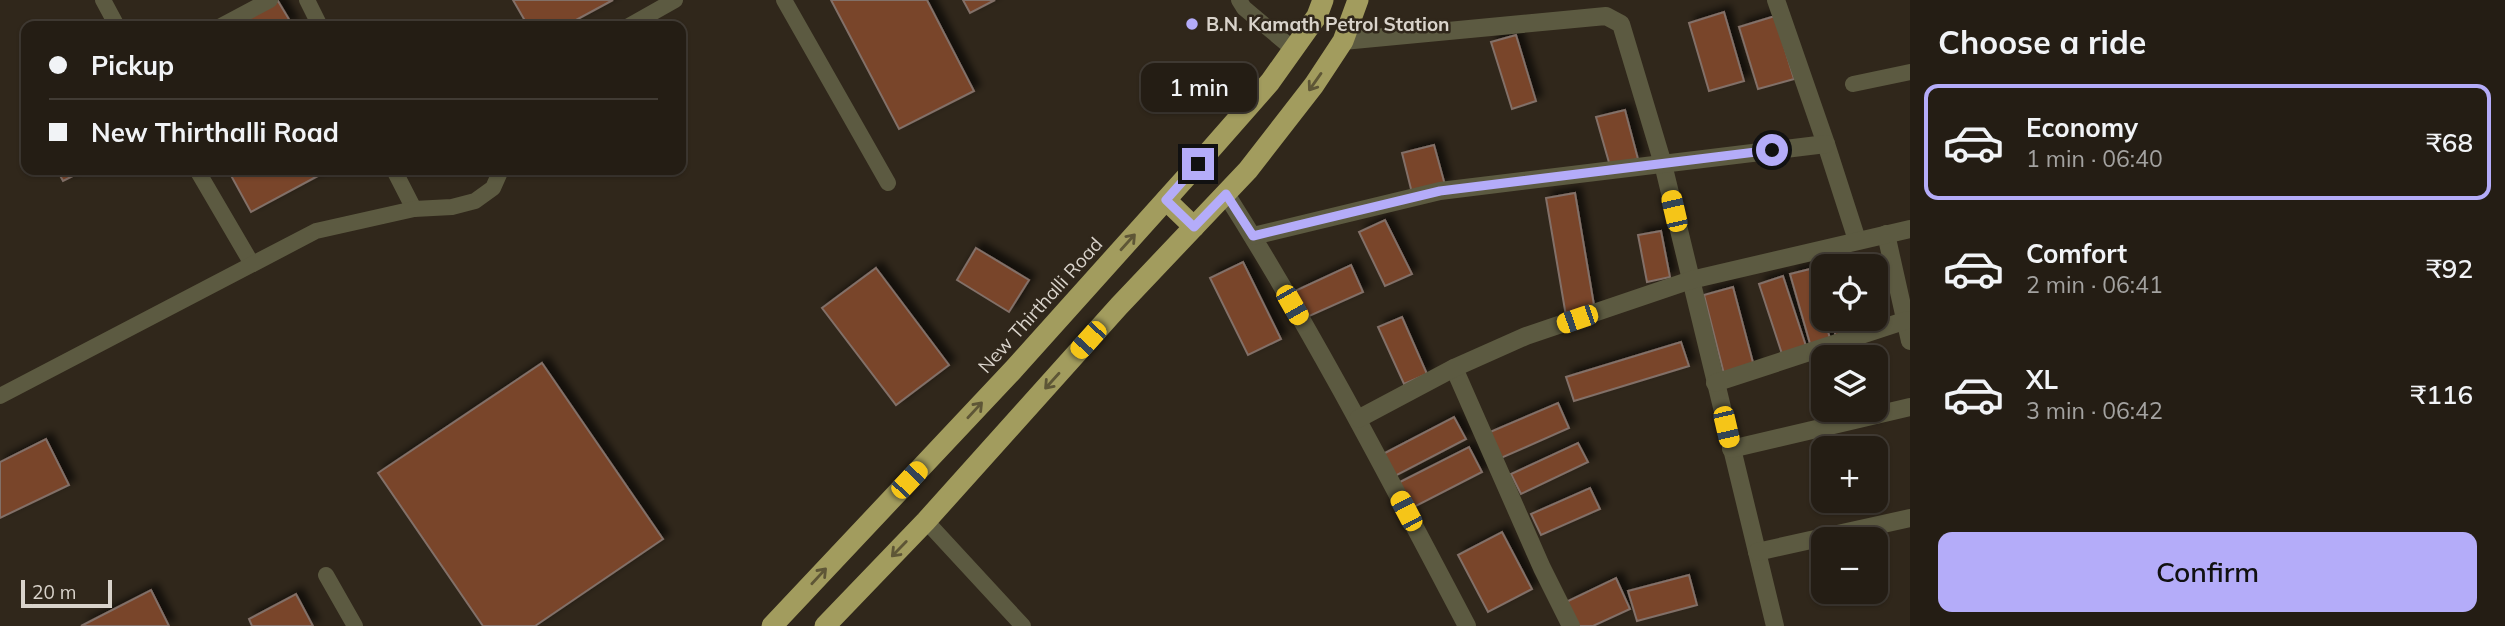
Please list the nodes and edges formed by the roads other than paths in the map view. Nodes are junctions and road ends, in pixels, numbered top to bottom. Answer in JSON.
{"nodes":[{"id":1,"x":103,"y":0,"type":"edge"},
{"id":2,"x":270,"y":0,"type":"edge"},
{"id":3,"x":307,"y":0,"type":"edge"},
{"id":4,"x":675,"y":0,"type":"edge"},
{"id":5,"x":784,"y":0,"type":"edge"},
{"id":6,"x":1238,"y":0,"type":"edge"},
{"id":7,"x":1324,"y":0,"type":"edge"},
{"id":8,"x":1358,"y":0,"type":"edge"},
{"id":9,"x":1776,"y":0,"type":"edge"},
{"id":10,"x":114,"y":21,"type":"edge"},
{"id":11,"x":230,"y":21,"type":"edge"},
{"id":12,"x":318,"y":21,"type":"edge"},
{"id":13,"x":638,"y":21,"type":"edge"},
{"id":14,"x":1343,"y":41,"type":"junction"},
{"id":15,"x":1293,"y":49,"type":"junction"},
{"id":16,"x":1910,"y":72,"type":"edge"},
{"id":17,"x":1853,"y":84,"type":"dead end"},
{"id":18,"x":1826,"y":144,"type":"junction"},
{"id":19,"x":1663,"y":164,"type":"junction"},
{"id":20,"x":200,"y":175,"type":"edge"},
{"id":21,"x":397,"y":175,"type":"edge"},
{"id":22,"x":499,"y":175,"type":"edge"},
{"id":23,"x":888,"y":183,"type":"dead end"},
{"id":24,"x":1226,"y":194,"type":"junction"},
{"id":25,"x":1166,"y":200,"type":"junction"},
{"id":26,"x":414,"y":209,"type":"junction"},
{"id":27,"x":1194,"y":227,"type":"junction"},
{"id":28,"x":1910,"y":229,"type":"edge"},
{"id":29,"x":1886,"y":234,"type":"junction"},
{"id":30,"x":1253,"y":236,"type":"junction"},
{"id":31,"x":1857,"y":240,"type":"junction"},
{"id":32,"x":252,"y":264,"type":"junction"},
{"id":33,"x":1691,"y":280,"type":"junction"},
{"id":34,"x":1906,"y":320,"type":"junction"},
{"id":35,"x":1910,"y":341,"type":"edge"},
{"id":36,"x":1454,"y":368,"type":"junction"},
{"id":37,"x":1716,"y":383,"type":"junction"},
{"id":38,"x":0,"y":396,"type":"edge"},
{"id":39,"x":1910,"y":407,"type":"edge"},
{"id":40,"x":1358,"y":419,"type":"junction"},
{"id":41,"x":1731,"y":449,"type":"junction"},
{"id":42,"x":1910,"y":517,"type":"edge"},
{"id":43,"x":926,"y":520,"type":"junction"},
{"id":44,"x":1757,"y":552,"type":"junction"},
{"id":45,"x":326,"y":575,"type":"dead end"},
{"id":46,"x":355,"y":626,"type":"edge"},
{"id":47,"x":772,"y":626,"type":"edge"},
{"id":48,"x":825,"y":626,"type":"edge"},
{"id":49,"x":1023,"y":626,"type":"edge"},
{"id":50,"x":1467,"y":626,"type":"edge"},
{"id":51,"x":1572,"y":626,"type":"edge"},
{"id":52,"x":1775,"y":626,"type":"edge"}],
"edges":[{"from":1,"to":10,"type":"lane"},
{"from":2,"to":11,"type":"lane"},
{"from":3,"to":12,"type":"lane"},
{"from":4,"to":13,"type":"lane"},
{"from":5,"to":23,"type":"lane"},
{"from":6,"to":15,"type":"lane"},
{"from":7,"to":15,"type":"highway","name":"New Thirthalli Road"},
{"from":8,"to":14,"type":"highway"},
{"from":9,"to":18,"type":"street"},
{"from":14,"to":19,"type":"street"},
{"from":14,"to":24,"type":"highway","one_way":true},
{"from":15,"to":25,"type":"highway","name":"New Thirthalli Road"},
{"from":16,"to":17,"type":"lane"},
{"from":18,"to":19,"type":"street"},
{"from":18,"to":31,"type":"street"},
{"from":19,"to":30,"type":"street"},
{"from":19,"to":33,"type":"street"},
{"from":20,"to":32,"type":"lane"},
{"from":21,"to":26,"type":"lane"},
{"from":22,"to":26,"type":"lane"},
{"from":24,"to":27,"type":"highway"},
{"from":24,"to":30,"type":"street"},
{"from":25,"to":27,"type":"highway"},
{"from":47,"to":25,"type":"highway","name":"New Thirthalli Road","one_way":true},
{"from":26,"to":32,"type":"lane"},
{"from":27,"to":43,"type":"highway","one_way":true},
{"from":28,"to":29,"type":"street"},
{"from":29,"to":31,"type":"street"},
{"from":29,"to":34,"type":"street"},
{"from":30,"to":40,"type":"street"},
{"from":31,"to":33,"type":"street"},
{"from":32,"to":38,"type":"lane"},
{"from":33,"to":36,"type":"street"},
{"from":33,"to":37,"type":"street"},
{"from":34,"to":35,"type":"street"},
{"from":34,"to":37,"type":"street"},
{"from":36,"to":40,"type":"street"},
{"from":36,"to":51,"type":"street"},
{"from":37,"to":41,"type":"street"},
{"from":39,"to":41,"type":"street"},
{"from":40,"to":50,"type":"street"},
{"from":41,"to":44,"type":"street"},
{"from":42,"to":44,"type":"street"},
{"from":43,"to":48,"type":"highway","one_way":true},
{"from":43,"to":49,"type":"lane"},
{"from":44,"to":52,"type":"street"},
{"from":45,"to":46,"type":"lane"}]}
